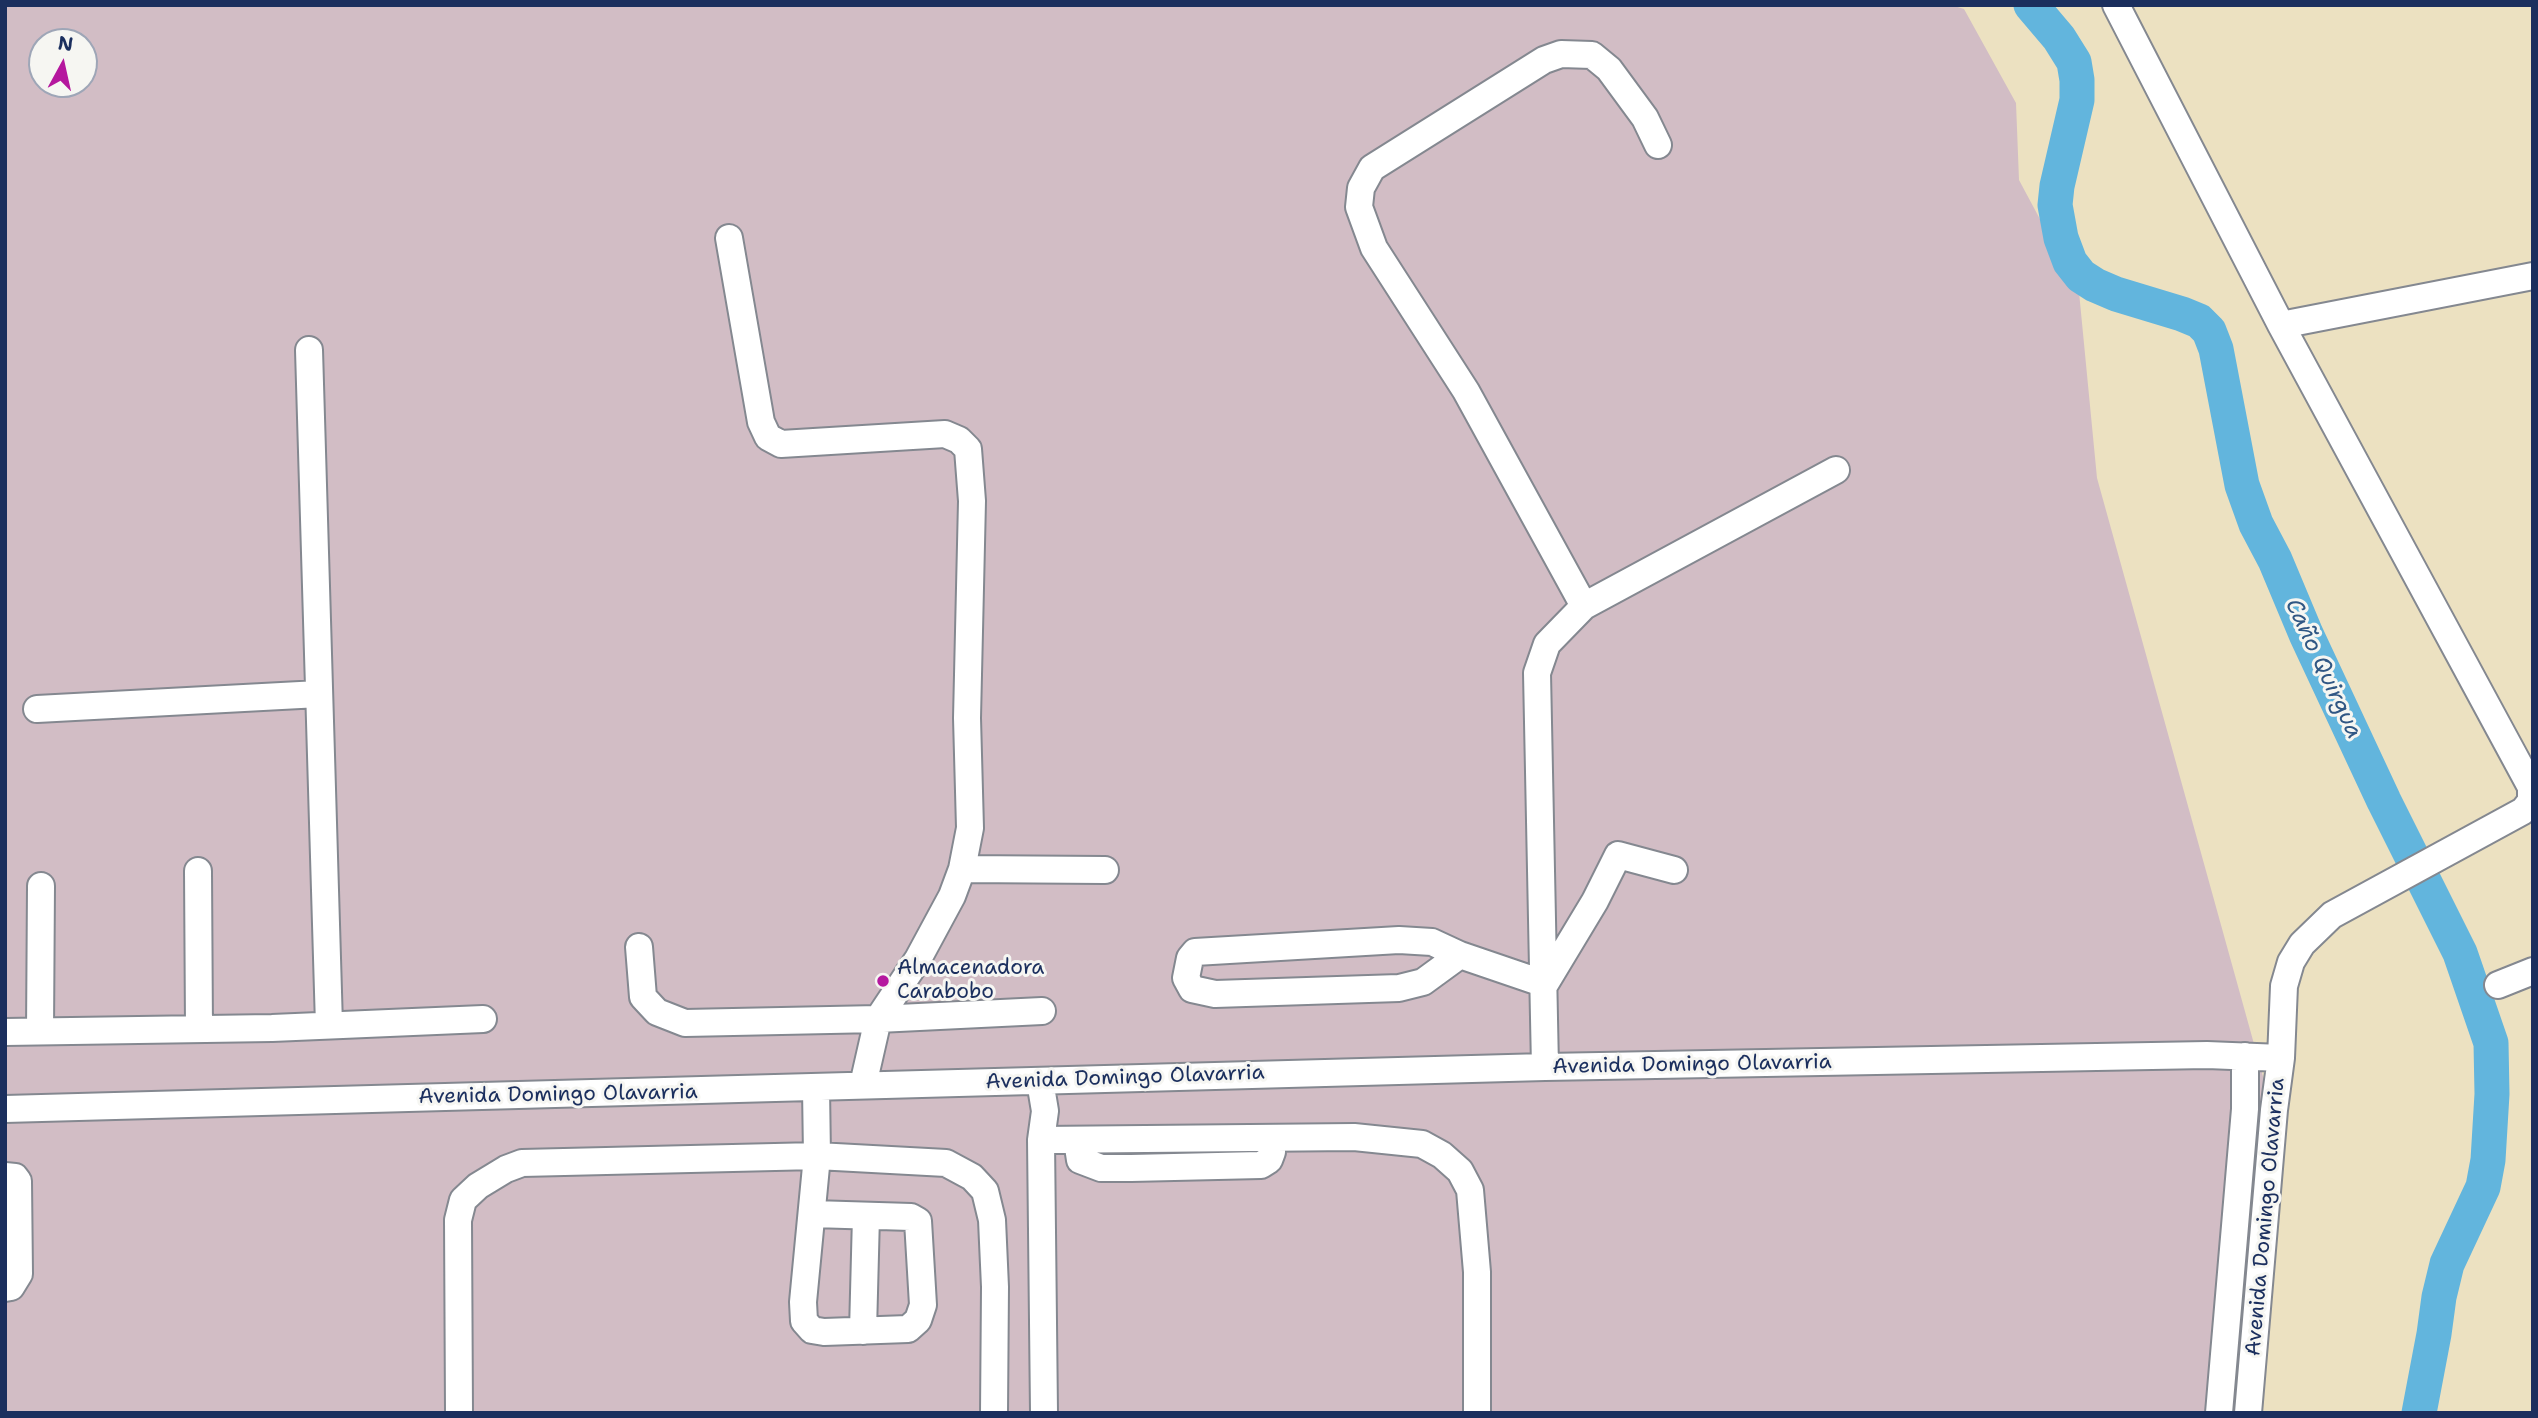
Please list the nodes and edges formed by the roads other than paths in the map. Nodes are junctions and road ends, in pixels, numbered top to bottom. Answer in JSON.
{"nodes":[{"id":1,"x":2116,"y":5,"type":"edge"},
{"id":2,"x":1658,"y":145,"type":"dead end"},
{"id":3,"x":729,"y":238,"type":"dead end"},
{"id":4,"x":2533,"y":276,"type":"edge"},
{"id":5,"x":2281,"y":325,"type":"junction"},
{"id":6,"x":309,"y":350,"type":"dead end"},
{"id":7,"x":1836,"y":470,"type":"dead end"},
{"id":8,"x":1584,"y":606,"type":"junction"},
{"id":9,"x":319,"y":694,"type":"junction"},
{"id":10,"x":37,"y":709,"type":"dead end"},
{"id":11,"x":962,"y":869,"type":"junction"},
{"id":12,"x":1105,"y":870,"type":"dead end"},
{"id":13,"x":1674,"y":870,"type":"dead end"},
{"id":14,"x":198,"y":871,"type":"dead end"},
{"id":15,"x":41,"y":886,"type":"dead end"},
{"id":16,"x":639,"y":947,"type":"dead end"},
{"id":17,"x":1460,"y":956,"type":"junction"},
{"id":18,"x":2533,"y":971,"type":"edge"},
{"id":19,"x":1545,"y":984,"type":"junction"},
{"id":20,"x":2498,"y":985,"type":"dead end"},
{"id":21,"x":1042,"y":1011,"type":"dead end"},
{"id":22,"x":482,"y":1019,"type":"dead end"},
{"id":23,"x":878,"y":1020,"type":"junction"},
{"id":24,"x":329,"y":1025,"type":"junction"},
{"id":25,"x":200,"y":1029,"type":"junction"},
{"id":26,"x":40,"y":1031,"type":"junction"},
{"id":27,"x":5,"y":1032,"type":"edge"},
{"id":28,"x":2245,"y":1056,"type":"junction"},
{"id":29,"x":2281,"y":1058,"type":"junction"},
{"id":30,"x":1545,"y":1067,"type":"junction"},
{"id":31,"x":1040,"y":1081,"type":"junction"},
{"id":32,"x":863,"y":1085,"type":"junction"},
{"id":33,"x":816,"y":1088,"type":"junction"},
{"id":34,"x":5,"y":1109,"type":"edge"},
{"id":35,"x":1041,"y":1140,"type":"junction"},
{"id":36,"x":817,"y":1156,"type":"junction"},
{"id":37,"x":5,"y":1176,"type":"edge"},
{"id":38,"x":813,"y":1214,"type":"junction"},
{"id":39,"x":866,"y":1216,"type":"junction"},
{"id":40,"x":5,"y":1288,"type":"edge"},
{"id":41,"x":863,"y":1331,"type":"junction"},
{"id":42,"x":459,"y":1413,"type":"edge"},
{"id":43,"x":994,"y":1413,"type":"edge"},
{"id":44,"x":1044,"y":1413,"type":"edge"},
{"id":45,"x":1477,"y":1413,"type":"edge"},
{"id":46,"x":2219,"y":1413,"type":"edge"},
{"id":47,"x":2248,"y":1413,"type":"edge"}],
"edges":[{"from":1,"to":5,"type":"street"},
{"from":2,"to":8,"type":"street"},
{"from":3,"to":11,"type":"street"},
{"from":4,"to":5,"type":"street"},
{"from":5,"to":29,"type":"street"},
{"from":6,"to":9,"type":"street"},
{"from":7,"to":8,"type":"street"},
{"from":8,"to":19,"type":"street"},
{"from":9,"to":10,"type":"street"},
{"from":9,"to":24,"type":"street"},
{"from":11,"to":12,"type":"street"},
{"from":11,"to":23,"type":"street"},
{"from":13,"to":19,"type":"street"},
{"from":14,"to":25,"type":"street"},
{"from":15,"to":26,"type":"street"},
{"from":16,"to":23,"type":"street"},
{"from":17,"to":17,"type":"street"},
{"from":17,"to":19,"type":"street"},
{"from":18,"to":20,"type":"street"},
{"from":19,"to":30,"type":"street"},
{"from":21,"to":23,"type":"street"},
{"from":22,"to":24,"type":"street"},
{"from":23,"to":32,"type":"street"},
{"from":24,"to":25,"type":"street"},
{"from":25,"to":26,"type":"street"},
{"from":26,"to":27,"type":"street"},
{"from":28,"to":29,"type":"street","name":"Avenida Domingo Olavarria"},
{"from":28,"to":30,"type":"street","name":"Avenida Domingo Olavarria"},
{"from":28,"to":46,"type":"street","name":"Avenida Domingo Olavarria"},
{"from":29,"to":47,"type":"street","name":"Avenida Domingo Olavarria"},
{"from":30,"to":31,"type":"street","name":"Avenida Domingo Olavarria"},
{"from":31,"to":32,"type":"street","name":"Avenida Domingo Olavarria"},
{"from":31,"to":35,"type":"street"},
{"from":32,"to":33,"type":"street","name":"Avenida Domingo Olavarria"},
{"from":33,"to":34,"type":"street","name":"Avenida Domingo Olavarria"},
{"from":33,"to":36,"type":"street"},
{"from":35,"to":44,"type":"street"},
{"from":35,"to":45,"type":"street"},
{"from":36,"to":38,"type":"street"},
{"from":36,"to":42,"type":"street"},
{"from":36,"to":43,"type":"street"},
{"from":37,"to":40,"type":"street"},
{"from":38,"to":39,"type":"street"},
{"from":38,"to":41,"type":"street"},
{"from":39,"to":41,"type":"street"},
{"from":39,"to":41,"type":"street"}]}
